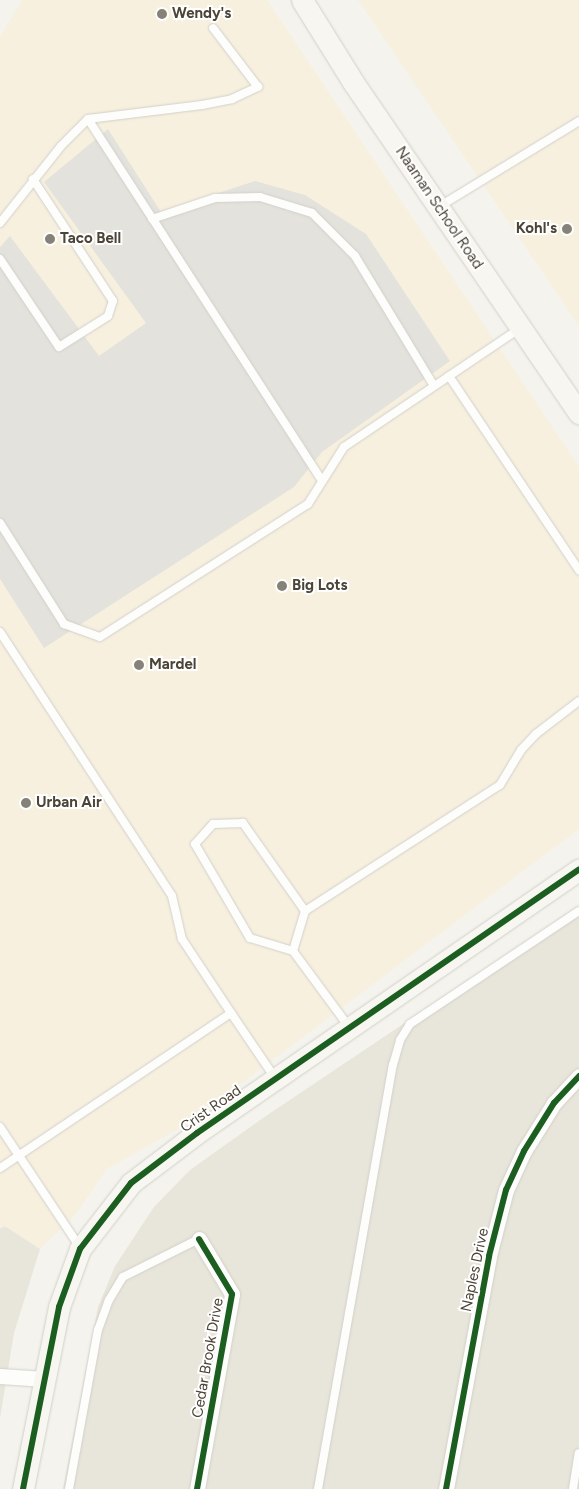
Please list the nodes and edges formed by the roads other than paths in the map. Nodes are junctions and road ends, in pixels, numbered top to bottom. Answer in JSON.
{"nodes":[{"id":1,"x":303,"y":0,"type":"edge"},
{"id":2,"x":213,"y":28,"type":"dead end"},
{"id":3,"x":88,"y":120,"type":"junction"},
{"id":4,"x":579,"y":120,"type":"edge"},
{"id":5,"x":33,"y":179,"type":"junction"},
{"id":6,"x":438,"y":207,"type":"junction"},
{"id":7,"x":152,"y":219,"type":"junction"},
{"id":8,"x":0,"y":223,"type":"edge"},
{"id":9,"x":0,"y":259,"type":"edge"},
{"id":10,"x":520,"y":328,"type":"junction"},
{"id":11,"x":449,"y":376,"type":"junction"},
{"id":12,"x":434,"y":386,"type":"junction"},
{"id":13,"x":579,"y":413,"type":"edge"},
{"id":14,"x":322,"y":481,"type":"junction"},
{"id":15,"x":0,"y":523,"type":"edge"},
{"id":16,"x":579,"y":570,"type":"edge"},
{"id":17,"x":0,"y":632,"type":"edge"},
{"id":18,"x":579,"y":700,"type":"edge"},
{"id":19,"x":579,"y":870,"type":"edge"},
{"id":20,"x":305,"y":911,"type":"junction"},
{"id":21,"x":579,"y":911,"type":"edge"},
{"id":22,"x":293,"y":951,"type":"junction"},
{"id":23,"x":231,"y":1013,"type":"junction"},
{"id":24,"x":350,"y":1029,"type":"junction"},
{"id":25,"x":579,"y":1076,"type":"edge"},
{"id":26,"x":276,"y":1080,"type":"junction"},
{"id":27,"x":0,"y":1127,"type":"edge"},
{"id":28,"x":20,"y":1154,"type":"junction"},
{"id":29,"x":0,"y":1168,"type":"edge"},
{"id":30,"x":199,"y":1239,"type":"joint"},
{"id":31,"x":80,"y":1249,"type":"junction"},
{"id":32,"x":0,"y":1376,"type":"edge"},
{"id":33,"x":45,"y":1379,"type":"junction"},
{"id":34,"x":579,"y":1453,"type":"edge"},
{"id":35,"x":23,"y":1489,"type":"edge"},
{"id":36,"x":69,"y":1489,"type":"edge"},
{"id":37,"x":197,"y":1489,"type":"edge"},
{"id":38,"x":318,"y":1489,"type":"edge"},
{"id":39,"x":446,"y":1489,"type":"edge"},
{"id":40,"x":573,"y":1489,"type":"edge"}],
"edges":[{"from":1,"to":6,"type":"street","name":"Naaman School Road"},
{"from":2,"to":3,"type":"lane"},
{"from":3,"to":5,"type":"lane"},
{"from":3,"to":7,"type":"lane"},
{"from":4,"to":6,"type":"lane"},
{"from":5,"to":8,"type":"lane"},
{"from":5,"to":9,"type":"lane"},
{"from":6,"to":10,"type":"street","name":"Naaman School Road"},
{"from":7,"to":12,"type":"lane"},
{"from":7,"to":14,"type":"lane"},
{"from":10,"to":11,"type":"lane"},
{"from":10,"to":13,"type":"street","name":"Naaman School Road"},
{"from":11,"to":12,"type":"lane"},
{"from":11,"to":16,"type":"lane"},
{"from":12,"to":14,"type":"lane"},
{"from":14,"to":15,"type":"lane"},
{"from":17,"to":23,"type":"lane"},
{"from":18,"to":20,"type":"lane"},
{"from":19,"to":24,"type":"street","name":"Crist Road"},
{"from":20,"to":22,"type":"lane"},
{"from":20,"to":22,"type":"lane"},
{"from":21,"to":38,"type":"lane"},
{"from":22,"to":24,"type":"lane"},
{"from":23,"to":26,"type":"lane"},
{"from":23,"to":28,"type":"lane"},
{"from":24,"to":26,"type":"street","name":"Crist Road"},
{"from":25,"to":39,"type":"street","name":"Naples Drive"},
{"from":26,"to":31,"type":"street","name":"Crist Road"},
{"from":27,"to":28,"type":"lane"},
{"from":28,"to":29,"type":"lane"},
{"from":28,"to":31,"type":"lane"},
{"from":30,"to":36,"type":"lane"},
{"from":30,"to":37,"type":"street","name":"Cedar Brook Drive"},
{"from":31,"to":33,"type":"street","name":"Crist Road"},
{"from":32,"to":33,"type":"street"},
{"from":33,"to":35,"type":"street","name":"Crist Road"},
{"from":34,"to":40,"type":"lane"}]}
